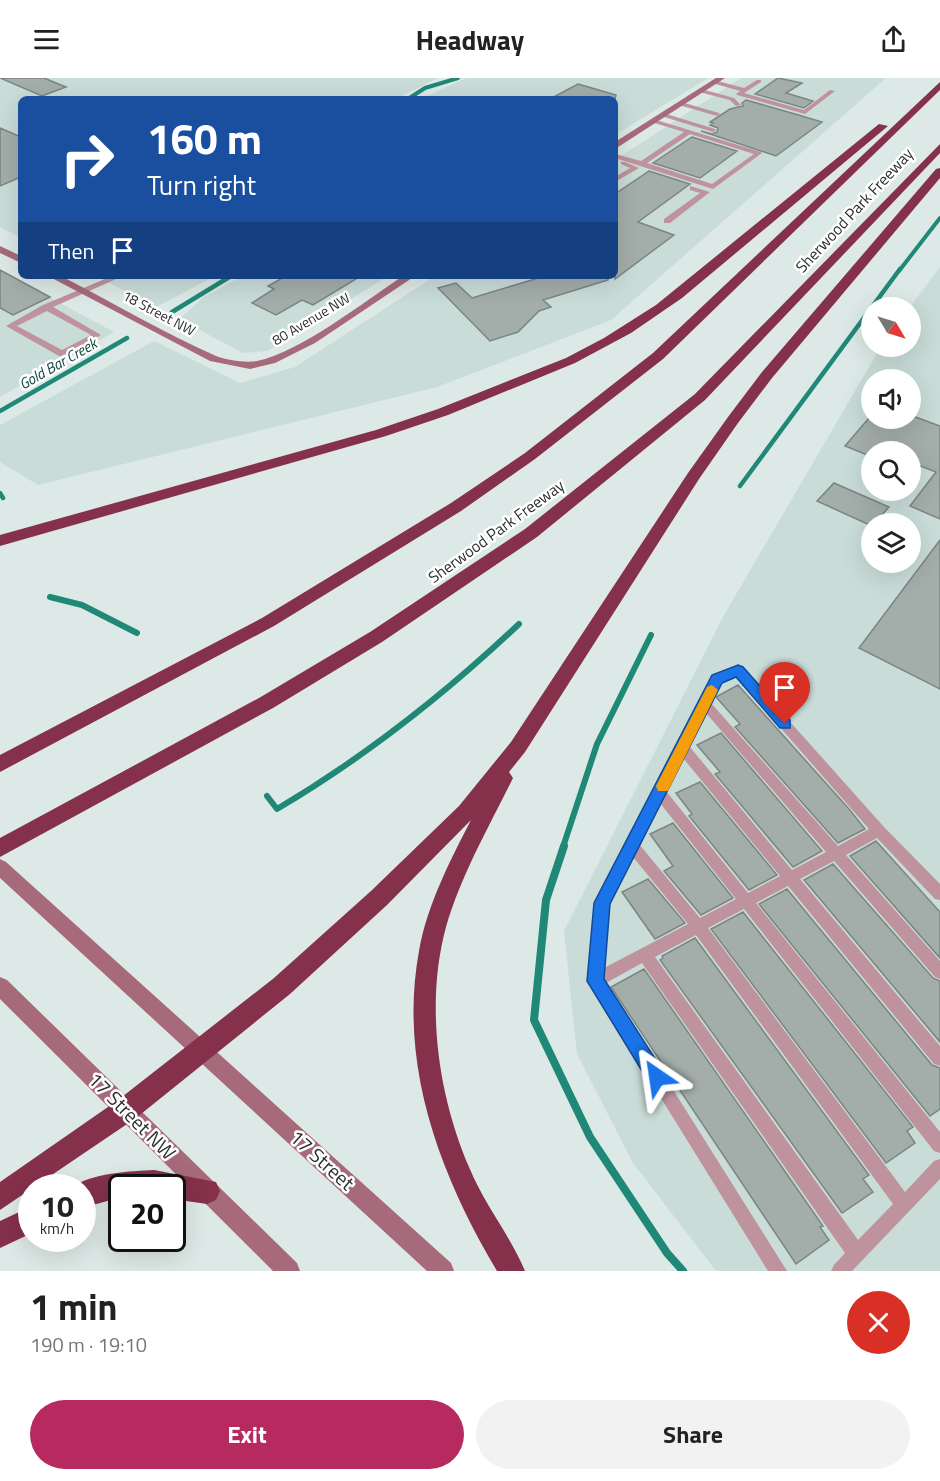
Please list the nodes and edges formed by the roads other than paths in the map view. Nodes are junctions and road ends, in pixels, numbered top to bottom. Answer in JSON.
{"nodes":[{"id":1,"x":718,"y":80,"type":"edge"},
{"id":2,"x":759,"y":81,"type":"dead end"},
{"id":3,"x":936,"y":89,"type":"edge"},
{"id":4,"x":701,"y":91,"type":"junction"},
{"id":5,"x":742,"y":92,"type":"junction"},
{"id":6,"x":832,"y":92,"type":"dead end"},
{"id":7,"x":732,"y":99,"type":"junction"},
{"id":8,"x":681,"y":104,"type":"junction"},
{"id":9,"x":738,"y":105,"type":"dead end"},
{"id":10,"x":717,"y":114,"type":"dead end"},
{"id":11,"x":663,"y":115,"type":"junction"},
{"id":12,"x":653,"y":122,"type":"junction"},
{"id":13,"x":713,"y":130,"type":"dead end"},
{"id":14,"x":689,"y":132,"type":"junction"},
{"id":15,"x":618,"y":144,"type":"edge"},
{"id":16,"x":940,"y":147,"type":"edge"},
{"id":17,"x":618,"y":158,"type":"edge"},
{"id":18,"x":638,"y":166,"type":"junction"},
{"id":19,"x":940,"y":171,"type":"edge"},
{"id":20,"x":618,"y":178,"type":"edge"},
{"id":21,"x":667,"y":221,"type":"dead end"},
{"id":22,"x":0,"y":249,"type":"edge"},
{"id":23,"x":18,"y":258,"type":"edge"},
{"id":24,"x":59,"y":279,"type":"edge"},
{"id":25,"x":112,"y":279,"type":"edge"},
{"id":26,"x":405,"y":279,"type":"edge"},
{"id":27,"x":84,"y":291,"type":"junction"},
{"id":28,"x":46,"y":307,"type":"junction"},
{"id":29,"x":10,"y":326,"type":"junction"},
{"id":30,"x":0,"y":331,"type":"edge"},
{"id":31,"x":255,"y":365,"type":"joint"},
{"id":32,"x":0,"y":541,"type":"edge"},
{"id":33,"x":705,"y":704,"type":"junction"},
{"id":34,"x":518,"y":747,"type":"junction"},
{"id":35,"x":682,"y":747,"type":"junction"},
{"id":36,"x":0,"y":764,"type":"edge"},
{"id":37,"x":660,"y":794,"type":"junction"},
{"id":38,"x":879,"y":831,"type":"junction"},
{"id":39,"x":632,"y":846,"type":"junction"},
{"id":40,"x":0,"y":848,"type":"edge"},
{"id":41,"x":834,"y":854,"type":"junction"},
{"id":42,"x":0,"y":867,"type":"edge"},
{"id":43,"x":789,"y":878,"type":"junction"},
{"id":44,"x":940,"y":894,"type":"edge"},
{"id":45,"x":747,"y":900,"type":"junction"},
{"id":46,"x":698,"y":926,"type":"junction"},
{"id":47,"x":646,"y":956,"type":"junction"},
{"id":48,"x":940,"y":972,"type":"edge"},
{"id":49,"x":596,"y":981,"type":"junction"},
{"id":50,"x":0,"y":987,"type":"edge"},
{"id":51,"x":200,"y":1050,"type":"junction"},
{"id":52,"x":940,"y":1059,"type":"edge"},
{"id":53,"x":127,"y":1109,"type":"junction"},
{"id":54,"x":940,"y":1145,"type":"edge"},
{"id":55,"x":940,"y":1167,"type":"edge"},
{"id":56,"x":96,"y":1191,"type":"edge"},
{"id":57,"x":207,"y":1191,"type":"junction"},
{"id":58,"x":0,"y":1197,"type":"edge"},
{"id":59,"x":904,"y":1205,"type":"junction"},
{"id":60,"x":18,"y":1226,"type":"edge"},
{"id":61,"x":0,"y":1235,"type":"edge"},
{"id":62,"x":857,"y":1254,"type":"junction"},
{"id":63,"x":289,"y":1271,"type":"edge"},
{"id":64,"x":443,"y":1271,"type":"edge"},
{"id":65,"x":512,"y":1271,"type":"edge"},
{"id":66,"x":778,"y":1271,"type":"edge"},
{"id":67,"x":840,"y":1271,"type":"edge"}],
"edges":[{"from":1,"to":4,"type":"street"},
{"from":1,"to":5,"type":"lane"},
{"from":2,"to":5,"type":"lane"},
{"from":3,"to":32,"type":"highway"},
{"from":3,"to":36,"type":"highway","name":"Sherwood Park Freeway"},
{"from":4,"to":7,"type":"lane"},
{"from":4,"to":8,"type":"street"},
{"from":5,"to":6,"type":"lane"},
{"from":5,"to":7,"type":"lane"},
{"from":7,"to":9,"type":"lane"},
{"from":8,"to":10,"type":"lane"},
{"from":8,"to":11,"type":"street"},
{"from":11,"to":12,"type":"street"},
{"from":11,"to":13,"type":"lane"},
{"from":12,"to":14,"type":"lane"},
{"from":12,"to":15,"type":"street"},
{"from":14,"to":18,"type":"lane"},
{"from":14,"to":18,"type":"lane"},
{"from":16,"to":40,"type":"highway","name":"Sherwood Park Freeway"},
{"from":17,"to":18,"type":"lane"},
{"from":18,"to":20,"type":"lane"},
{"from":18,"to":21,"type":"lane"},
{"from":19,"to":34,"type":"highway"},
{"from":22,"to":23,"type":"street"},
{"from":24,"to":27,"type":"street","name":"18 Street NW"},
{"from":25,"to":27,"type":"lane"},
{"from":26,"to":31,"type":"street","name":"80 Avenue NW"},
{"from":27,"to":28,"type":"lane"},
{"from":27,"to":31,"type":"street","name":"18 Street NW"},
{"from":28,"to":29,"type":"lane"},
{"from":28,"to":29,"type":"lane"},
{"from":29,"to":30,"type":"lane"},
{"from":33,"to":35,"type":"lane"},
{"from":33,"to":38,"type":"lane"},
{"from":33,"to":41,"type":"lane"},
{"from":34,"to":51,"type":"highway"},
{"from":34,"to":65,"type":"highway"},
{"from":35,"to":37,"type":"lane"},
{"from":35,"to":43,"type":"lane"},
{"from":37,"to":39,"type":"lane"},
{"from":37,"to":45,"type":"lane"},
{"from":38,"to":41,"type":"lane"},
{"from":38,"to":44,"type":"lane"},
{"from":39,"to":46,"type":"lane"},
{"from":39,"to":49,"type":"lane"},
{"from":41,"to":43,"type":"lane"},
{"from":41,"to":48,"type":"lane"},
{"from":42,"to":51,"type":"street"},
{"from":43,"to":45,"type":"lane"},
{"from":43,"to":52,"type":"lane"},
{"from":45,"to":46,"type":"lane"},
{"from":45,"to":54,"type":"lane"},
{"from":46,"to":47,"type":"lane"},
{"from":46,"to":59,"type":"lane"},
{"from":47,"to":49,"type":"lane"},
{"from":47,"to":62,"type":"lane"},
{"from":49,"to":66,"type":"lane"},
{"from":50,"to":53,"type":"street","name":"17 Street NW"},
{"from":51,"to":53,"type":"highway"},
{"from":51,"to":64,"type":"street","name":"17 Street"},
{"from":53,"to":57,"type":"street","name":"17 Street NW"},
{"from":53,"to":58,"type":"highway"},
{"from":55,"to":59,"type":"lane"},
{"from":56,"to":57,"type":"highway"},
{"from":57,"to":63,"type":"street","name":"17 Street NW"},
{"from":59,"to":62,"type":"lane"},
{"from":60,"to":61,"type":"highway"},
{"from":62,"to":67,"type":"lane"}]}
